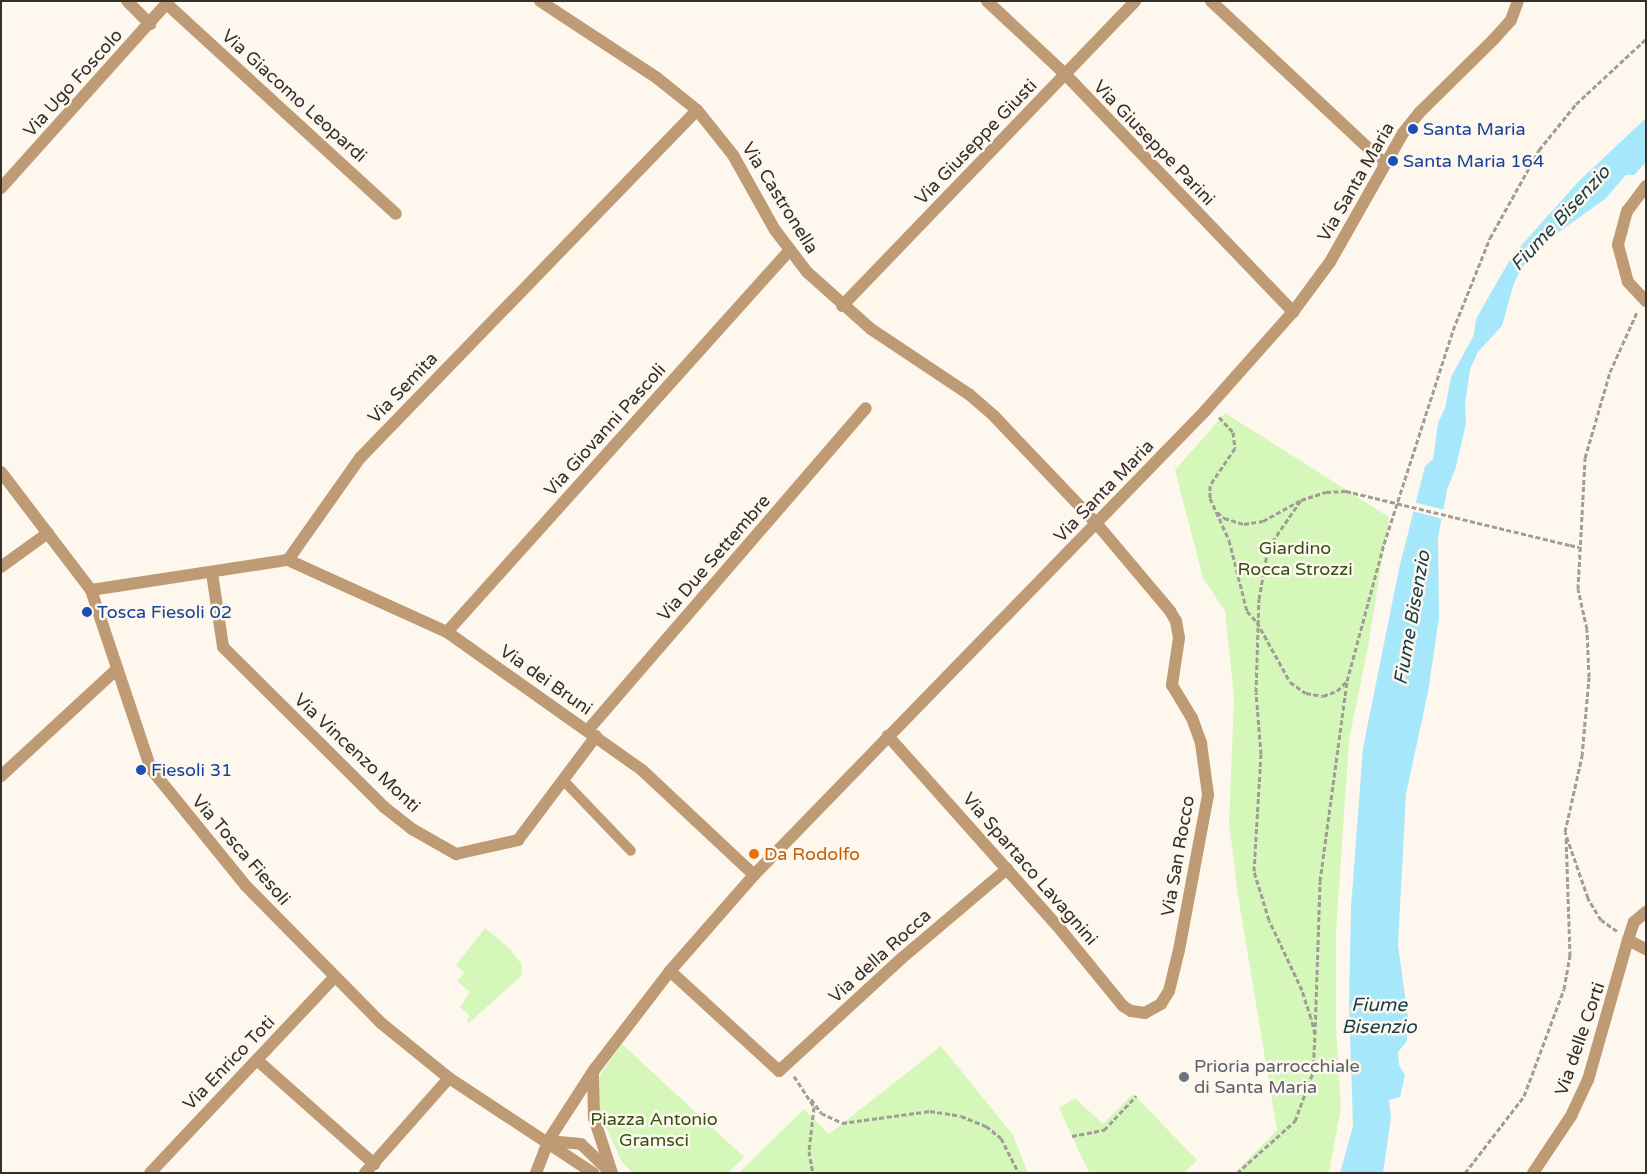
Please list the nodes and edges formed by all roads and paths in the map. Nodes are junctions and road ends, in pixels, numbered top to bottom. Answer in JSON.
{"nodes":[{"id":1,"x":127,"y":1,"type":"edge"},
{"id":2,"x":540,"y":1,"type":"edge"},
{"id":3,"x":987,"y":1,"type":"edge"},
{"id":4,"x":1135,"y":1,"type":"edge"},
{"id":5,"x":1211,"y":1,"type":"edge"},
{"id":6,"x":1518,"y":1,"type":"edge"},
{"id":7,"x":168,"y":3,"type":"edge"},
{"id":8,"x":150,"y":24,"type":"junction"},
{"id":9,"x":1646,"y":39,"type":"edge"},
{"id":10,"x":1065,"y":74,"type":"junction"},
{"id":11,"x":697,"y":110,"type":"junction"},
{"id":12,"x":1385,"y":164,"type":"junction"},
{"id":13,"x":1646,"y":186,"type":"edge"},
{"id":14,"x":1,"y":188,"type":"edge"},
{"id":15,"x":396,"y":214,"type":"dead end"},
{"id":16,"x":789,"y":251,"type":"junction"},
{"id":17,"x":1645,"y":299,"type":"edge"},
{"id":18,"x":842,"y":306,"type":"junction"},
{"id":19,"x":1293,"y":312,"type":"junction"},
{"id":20,"x":1209,"y":407,"type":"junction"},
{"id":21,"x":866,"y":408,"type":"dead end"},
{"id":22,"x":1,"y":472,"type":"edge"},
{"id":23,"x":1301,"y":500,"type":"junction"},
{"id":24,"x":1215,"y":509,"type":"junction"},
{"id":25,"x":1096,"y":523,"type":"junction"},
{"id":26,"x":48,"y":532,"type":"junction"},
{"id":27,"x":1579,"y":547,"type":"junction"},
{"id":28,"x":288,"y":560,"type":"junction"},
{"id":29,"x":1,"y":567,"type":"edge"},
{"id":30,"x":212,"y":573,"type":"junction"},
{"id":31,"x":90,"y":590,"type":"junction"},
{"id":32,"x":1257,"y":622,"type":"junction"},
{"id":33,"x":447,"y":632,"type":"junction"},
{"id":34,"x":117,"y":669,"type":"junction"},
{"id":35,"x":1347,"y":681,"type":"junction"},
{"id":36,"x":592,"y":733,"type":"junction"},
{"id":37,"x":888,"y":736,"type":"junction"},
{"id":38,"x":1,"y":776,"type":"edge"},
{"id":39,"x":563,"y":780,"type":"junction"},
{"id":40,"x":1565,"y":832,"type":"junction"},
{"id":41,"x":631,"y":851,"type":"dead end"},
{"id":42,"x":1007,"y":869,"type":"junction"},
{"id":43,"x":754,"y":875,"type":"junction"},
{"id":44,"x":1646,"y":912,"type":"edge"},
{"id":45,"x":1617,"y":931,"type":"dead end"},
{"id":46,"x":1628,"y":940,"type":"junction"},
{"id":47,"x":1646,"y":949,"type":"edge"},
{"id":48,"x":670,"y":971,"type":"junction"},
{"id":49,"x":334,"y":978,"type":"junction"},
{"id":50,"x":1149,"y":1012,"type":"joint"},
{"id":51,"x":1315,"y":1034,"type":"junction"},
{"id":52,"x":257,"y":1060,"type":"junction"},
{"id":53,"x":782,"y":1068,"type":"junction"},
{"id":54,"x":594,"y":1070,"type":"junction"},
{"id":55,"x":450,"y":1078,"type":"junction"},
{"id":56,"x":1136,"y":1096,"type":"dead end"},
{"id":57,"x":811,"y":1099,"type":"junction"},
{"id":58,"x":1072,"y":1136,"type":"dead end"},
{"id":59,"x":548,"y":1141,"type":"junction"},
{"id":60,"x":369,"y":1168,"type":"edge"},
{"id":61,"x":150,"y":1173,"type":"edge"},
{"id":62,"x":536,"y":1173,"type":"edge"},
{"id":63,"x":593,"y":1173,"type":"edge"},
{"id":64,"x":608,"y":1173,"type":"edge"},
{"id":65,"x":612,"y":1173,"type":"edge"},
{"id":66,"x":813,"y":1173,"type":"edge"},
{"id":67,"x":1019,"y":1173,"type":"edge"},
{"id":68,"x":1237,"y":1173,"type":"edge"},
{"id":69,"x":1465,"y":1173,"type":"edge"},
{"id":70,"x":1533,"y":1173,"type":"edge"}],
"edges":[{"from":1,"to":8,"type":"street"},
{"from":2,"to":11,"type":"street","name":"Via Castronella"},
{"from":3,"to":10,"type":"street","name":"Via Giuseppe Parini"},
{"from":4,"to":10,"type":"street","name":"Via Giuseppe Giusti"},
{"from":5,"to":12,"type":"street"},
{"from":6,"to":12,"type":"street","name":"Via Santa Maria"},
{"from":7,"to":8,"type":"street","name":"Via Ugo Foscolo"},
{"from":7,"to":15,"type":"street","name":"Via Giacomo Leopardi"},
{"from":8,"to":14,"type":"street","name":"Via Ugo Foscolo"},
{"from":9,"to":35,"type":"path"},
{"from":10,"to":18,"type":"street","name":"Via Giuseppe Giusti"},
{"from":10,"to":19,"type":"street","name":"Via Giuseppe Parini"},
{"from":11,"to":16,"type":"street","name":"Via Castronella"},
{"from":11,"to":28,"type":"street","name":"Via Semita"},
{"from":12,"to":19,"type":"street","name":"Via Santa Maria"},
{"from":13,"to":17,"type":"street"},
{"from":16,"to":18,"type":"street","name":"Via Castronella"},
{"from":16,"to":33,"type":"street","name":"Via Giovanni Pascoli"},
{"from":17,"to":27,"type":"path"},
{"from":18,"to":25,"type":"street","name":"Via Castronella"},
{"from":19,"to":20,"type":"street","name":"Via Santa Maria"},
{"from":20,"to":24,"type":"path"},
{"from":20,"to":25,"type":"street","name":"Via Santa Maria"},
{"from":21,"to":36,"type":"street","name":"Via Due Settembre"},
{"from":22,"to":26,"type":"street","name":"Via Tosca Fiesoli"},
{"from":23,"to":24,"type":"path"},
{"from":23,"to":27,"type":"path","bridge":true},
{"from":23,"to":32,"type":"path"},
{"from":24,"to":32,"type":"path"},
{"from":25,"to":37,"type":"street","name":"Via Santa Maria"},
{"from":25,"to":50,"type":"street","name":"Via San Rocco"},
{"from":26,"to":29,"type":"street"},
{"from":26,"to":31,"type":"street","name":"Via Tosca Fiesoli"},
{"from":27,"to":40,"type":"path"},
{"from":28,"to":30,"type":"street"},
{"from":28,"to":33,"type":"street","name":"Via dei Bruni"},
{"from":30,"to":31,"type":"street"},
{"from":30,"to":39,"type":"street","name":"Via Vincenzo Monti"},
{"from":31,"to":34,"type":"street","name":"Via Tosca Fiesoli"},
{"from":32,"to":35,"type":"path"},
{"from":32,"to":51,"type":"path"},
{"from":33,"to":36,"type":"street","name":"Via dei Bruni"},
{"from":34,"to":38,"type":"street"},
{"from":34,"to":49,"type":"street","name":"Via Tosca Fiesoli"},
{"from":35,"to":51,"type":"path"},
{"from":36,"to":39,"type":"street","name":"Via Vincenzo Monti"},
{"from":36,"to":43,"type":"street","name":"Via dei Bruni"},
{"from":37,"to":42,"type":"street","name":"Via Spartaco Lavagnini"},
{"from":37,"to":43,"type":"street","name":"Via Santa Maria"},
{"from":39,"to":41,"type":"lane"},
{"from":40,"to":45,"type":"path"},
{"from":40,"to":69,"type":"path"},
{"from":42,"to":50,"type":"street","name":"Via Spartaco Lavagnini"},
{"from":42,"to":53,"type":"street","name":"Via della Rocca"},
{"from":43,"to":48,"type":"street","name":"Via Santa Maria"},
{"from":44,"to":46,"type":"street","name":"Via delle Corti"},
{"from":46,"to":47,"type":"street"},
{"from":46,"to":70,"type":"street","name":"Via delle Corti"},
{"from":48,"to":53,"type":"street"},
{"from":48,"to":54,"type":"street"},
{"from":49,"to":52,"type":"street","name":"Via Enrico Toti"},
{"from":49,"to":55,"type":"street","name":"Via Tosca Fiesoli"},
{"from":51,"to":68,"type":"path"},
{"from":52,"to":60,"type":"street"},
{"from":52,"to":61,"type":"street","name":"Via Enrico Toti"},
{"from":53,"to":57,"type":"path"},
{"from":54,"to":59,"type":"street"},
{"from":54,"to":65,"type":"street"},
{"from":55,"to":59,"type":"street","name":"Via Tosca Fiesoli"},
{"from":55,"to":60,"type":"street"},
{"from":56,"to":58,"type":"path"},
{"from":57,"to":66,"type":"path"},
{"from":57,"to":67,"type":"path"},
{"from":59,"to":62,"type":"street"},
{"from":59,"to":63,"type":"street"},
{"from":59,"to":64,"type":"street"}]}
